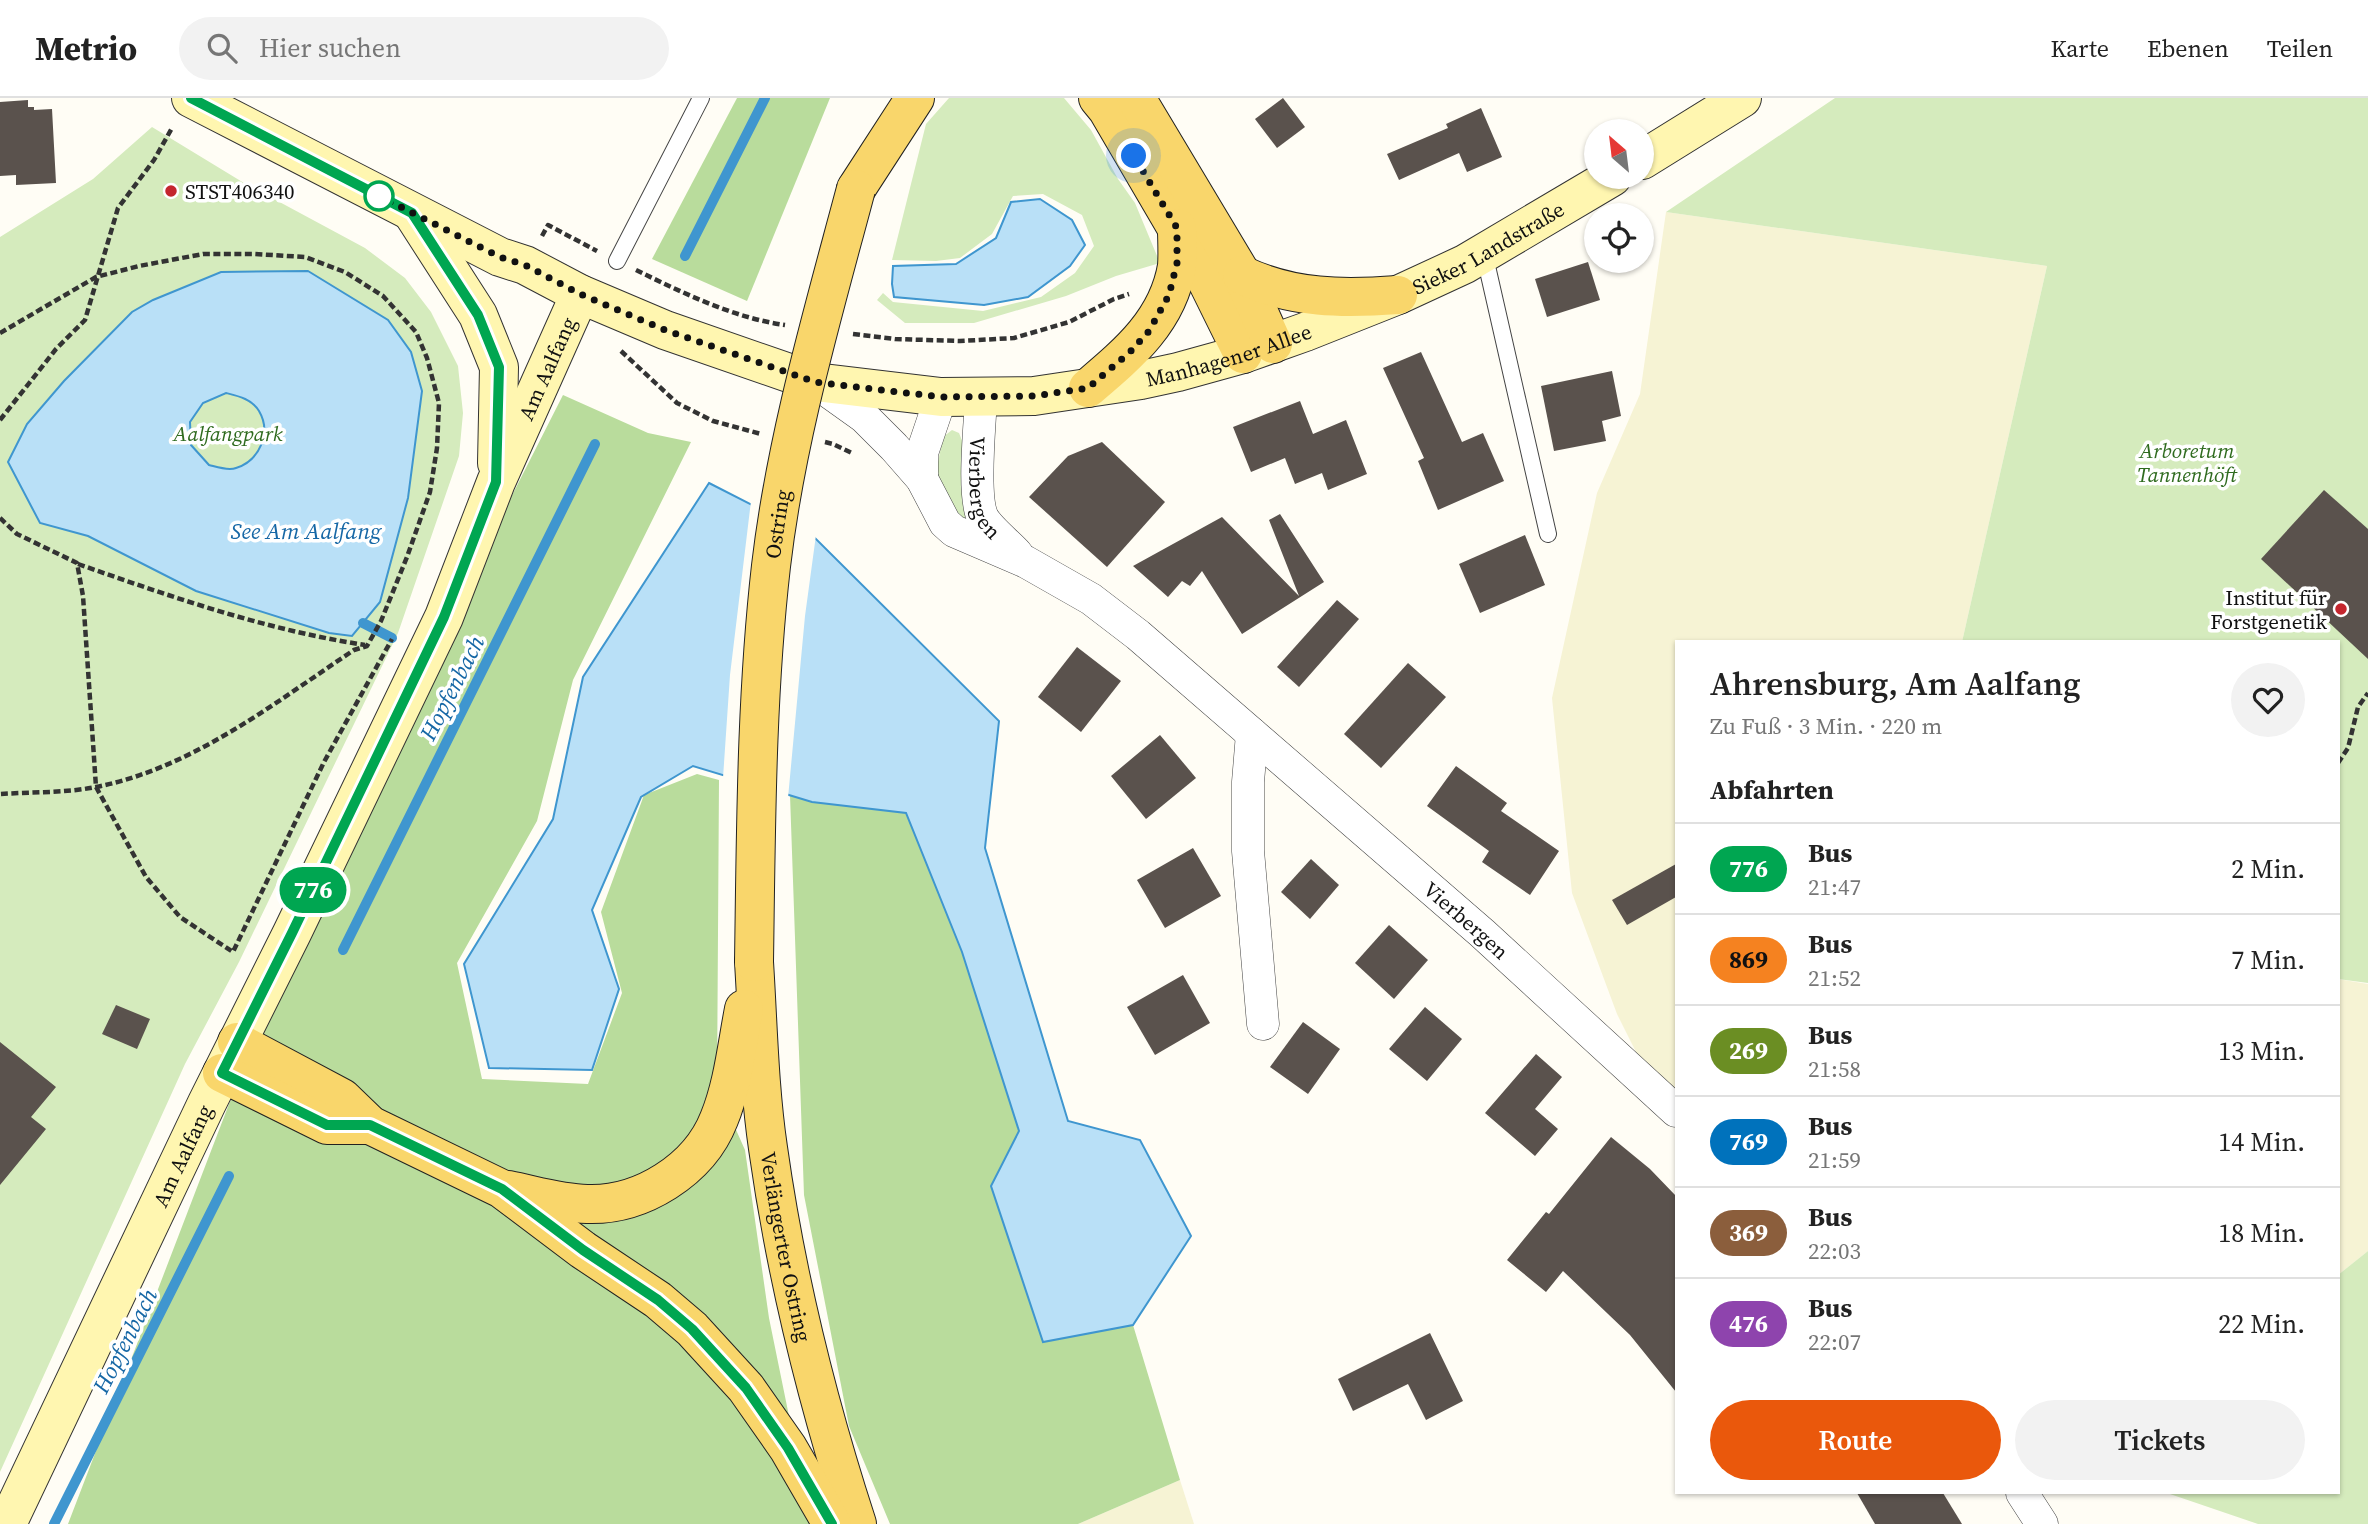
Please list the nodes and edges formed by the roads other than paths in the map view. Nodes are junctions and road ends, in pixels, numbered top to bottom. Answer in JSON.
{"nodes":[{"id":1,"x":701,"y":98,"type":"edge"},
{"id":2,"x":889,"y":98,"type":"edge"},
{"id":3,"x":915,"y":98,"type":"edge"},
{"id":4,"x":1098,"y":98,"type":"edge"},
{"id":5,"x":1136,"y":98,"type":"edge"},
{"id":6,"x":1742,"y":98,"type":"edge"},
{"id":7,"x":184,"y":109,"type":"edge"},
{"id":8,"x":1654,"y":153,"type":"edge"},
{"id":9,"x":856,"y":189,"type":"junction"},
{"id":10,"x":1592,"y":189,"type":"edge"},
{"id":11,"x":412,"y":213,"type":"junction"},
{"id":12,"x":1177,"y":228,"type":"junction"},
{"id":13,"x":1484,"y":253,"type":"junction"},
{"id":14,"x":617,"y":261,"type":"road end"},
{"id":15,"x":1242,"y":275,"type":"junction"},
{"id":16,"x":580,"y":294,"type":"junction"},
{"id":17,"x":1398,"y":295,"type":"junction"},
{"id":18,"x":1258,"y":349,"type":"junction"},
{"id":19,"x":815,"y":382,"type":"junction"},
{"id":20,"x":1088,"y":388,"type":"junction"},
{"id":21,"x":941,"y":397,"type":"junction"},
{"id":22,"x":981,"y":398,"type":"junction"},
{"id":23,"x":922,"y":479,"type":"junction"},
{"id":24,"x":496,"y":482,"type":"junction"},
{"id":25,"x":1548,"y":534,"type":"dead end"},
{"id":26,"x":1026,"y":562,"type":"junction"},
{"id":27,"x":1252,"y":734,"type":"junction"},
{"id":28,"x":754,"y":962,"type":"junction"},
{"id":29,"x":1263,"y":1024,"type":"dead end"},
{"id":30,"x":229,"y":1058,"type":"junction"},
{"id":31,"x":1675,"y":1110,"type":"edge"},
{"id":32,"x":502,"y":1189,"type":"junction"},
{"id":33,"x":2023,"y":1494,"type":"edge"},
{"id":34,"x":7,"y":1524,"type":"edge"},
{"id":35,"x":832,"y":1524,"type":"edge"},
{"id":36,"x":857,"y":1524,"type":"edge"},
{"id":37,"x":2042,"y":1524,"type":"edge"}],
"edges":[{"from":1,"to":14,"type":"lane"},
{"from":2,"to":9,"type":"main road","name":"Ostring"},
{"from":3,"to":9,"type":"main road"},
{"from":4,"to":12,"type":"main road"},
{"from":5,"to":15,"type":"main road"},
{"from":6,"to":8,"type":"main road"},
{"from":7,"to":11,"type":"main road","name":"Manhagener Allee"},
{"from":9,"to":28,"type":"main road","name":"Ostring","bridge":true},
{"from":10,"to":13,"type":"main road","name":"Sieker Landstraße"},
{"from":11,"to":16,"type":"main road","name":"Manhagener Allee"},
{"from":11,"to":24,"type":"main road","name":"Am Aalfang"},
{"from":12,"to":18,"type":"main road"},
{"from":12,"to":20,"type":"main road"},
{"from":13,"to":17,"type":"main road","name":"Sieker Landstraße"},
{"from":13,"to":25,"type":"lane"},
{"from":15,"to":17,"type":"main road"},
{"from":15,"to":18,"type":"main road"},
{"from":16,"to":19,"type":"main road","name":"Manhagener Allee"},
{"from":16,"to":24,"type":"main road","name":"Am Aalfang"},
{"from":17,"to":18,"type":"main road","name":"Manhagener Allee"},
{"from":18,"to":20,"type":"main road","name":"Manhagener Allee"},
{"from":19,"to":21,"type":"main road","name":"Manhagener Allee"},
{"from":19,"to":23,"type":"street","name":"Vierbergen"},
{"from":20,"to":22,"type":"main road","name":"Manhagener Allee"},
{"from":21,"to":22,"type":"main road","name":"Manhagener Allee"},
{"from":21,"to":23,"type":"street"},
{"from":22,"to":26,"type":"street","name":"Vierbergen"},
{"from":23,"to":26,"type":"street","name":"Vierbergen"},
{"from":24,"to":30,"type":"main road","name":"Am Aalfang"},
{"from":26,"to":27,"type":"street","name":"Vierbergen"},
{"from":27,"to":29,"type":"street"},
{"from":27,"to":31,"type":"street","name":"Vierbergen"},
{"from":28,"to":32,"type":"main road"},
{"from":28,"to":36,"type":"main road","name":"Verlängerter Ostring"},
{"from":30,"to":32,"type":"main road"},
{"from":30,"to":34,"type":"main road","name":"Am Aalfang"},
{"from":32,"to":35,"type":"main road"},
{"from":33,"to":37,"type":"street"}]}
